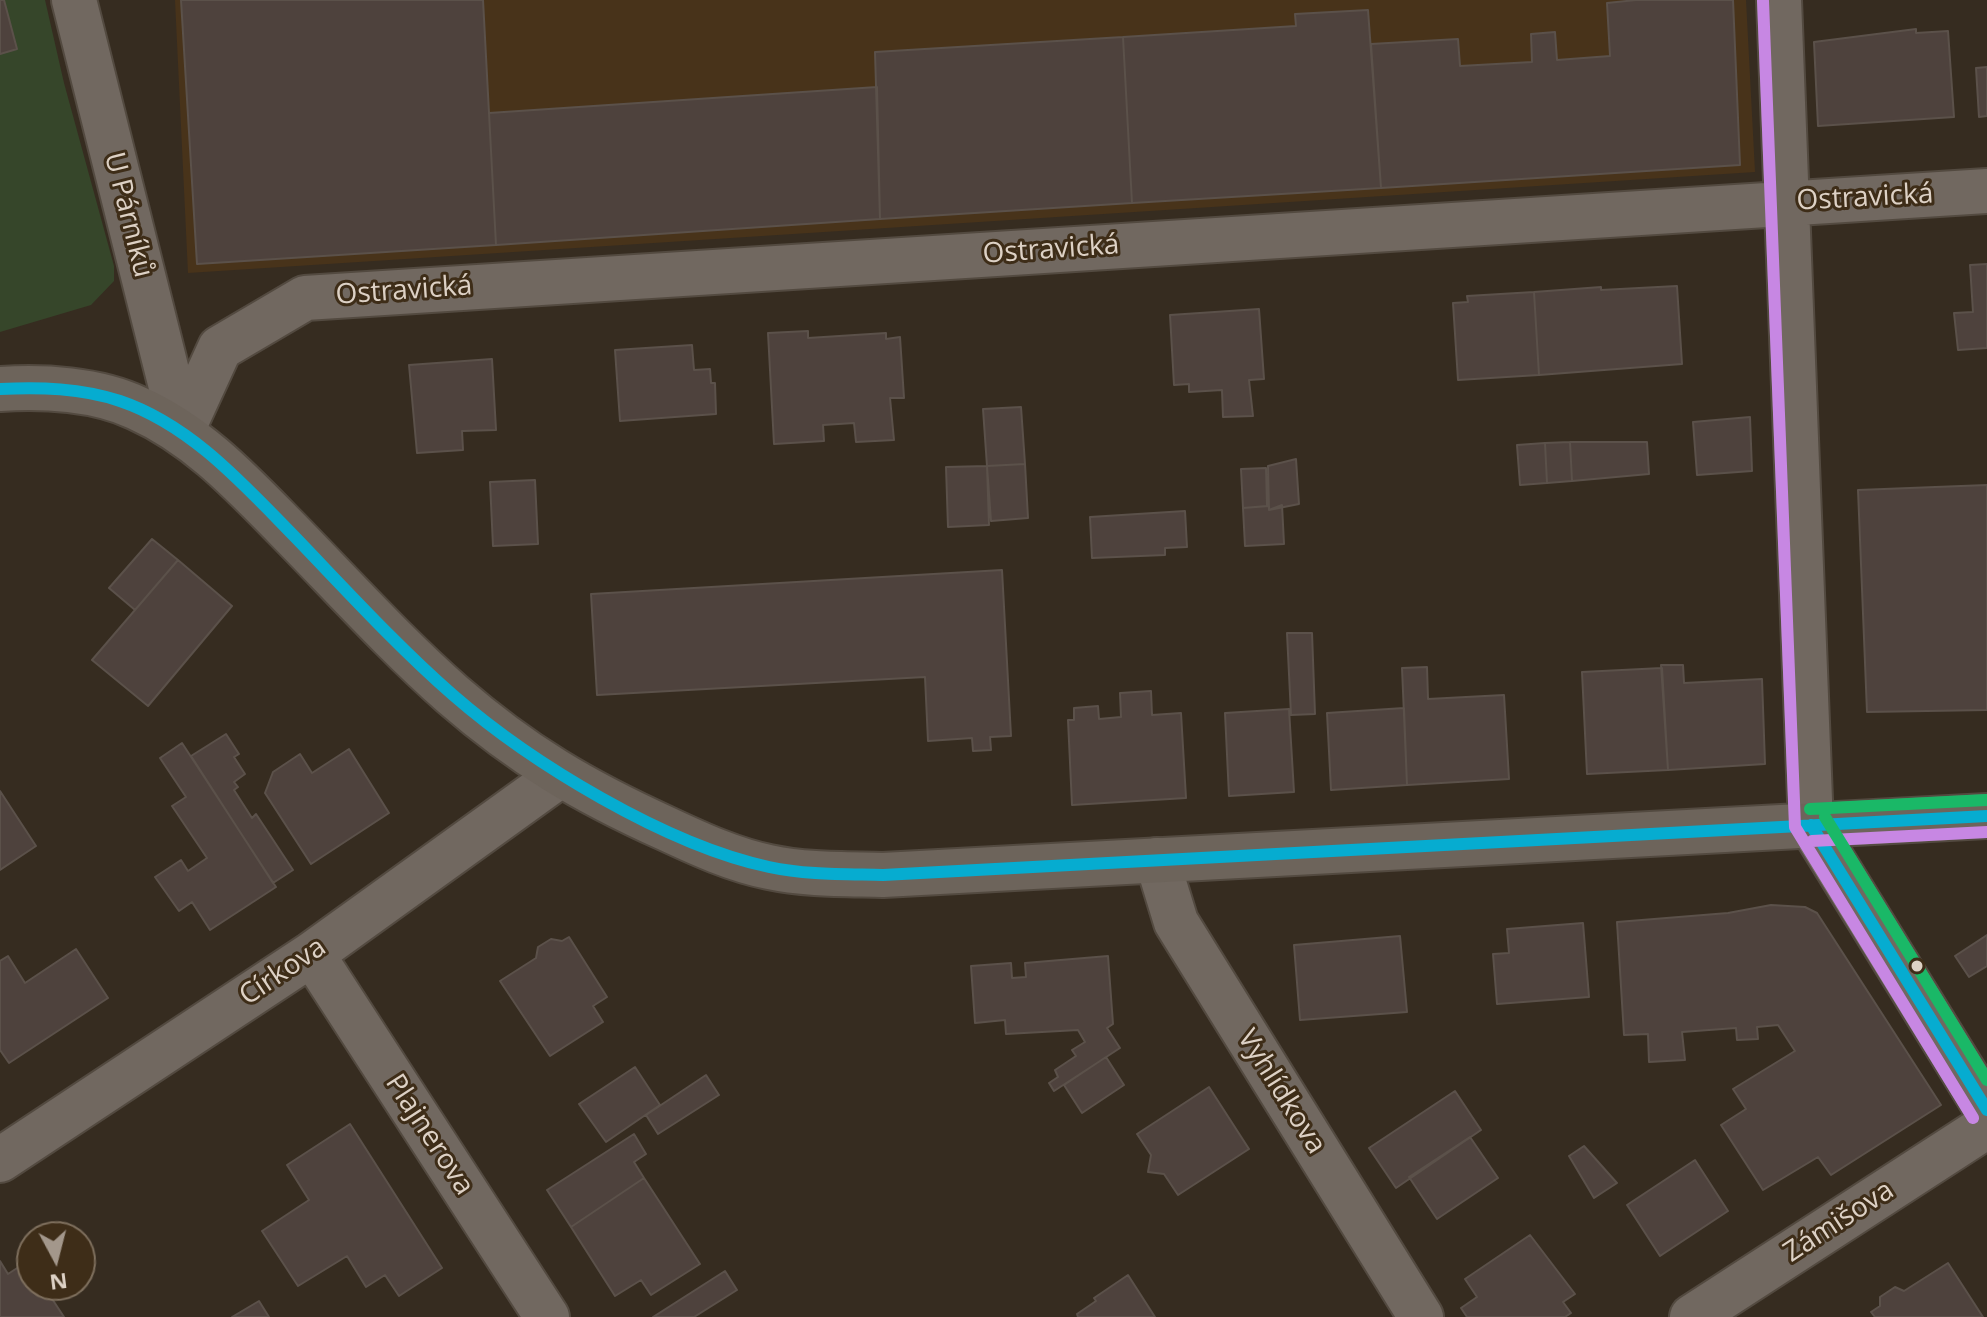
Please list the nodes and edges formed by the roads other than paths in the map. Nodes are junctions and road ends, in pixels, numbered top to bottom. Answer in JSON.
{"nodes":[{"id":1,"x":74,"y":0,"type":"edge"},
{"id":2,"x":1779,"y":0,"type":"edge"},
{"id":3,"x":1987,"y":191,"type":"edge"},
{"id":4,"x":1788,"y":203,"type":"junction"},
{"id":5,"x":0,"y":389,"type":"edge"},
{"id":6,"x":182,"y":431,"type":"junction"},
{"id":7,"x":559,"y":776,"type":"junction"},
{"id":8,"x":1987,"y":816,"type":"edge"},
{"id":9,"x":1811,"y":825,"type":"junction"},
{"id":10,"x":1157,"y":860,"type":"junction"},
{"id":11,"x":312,"y":954,"type":"junction"},
{"id":12,"x":1987,"y":1110,"type":"edge"},
{"id":13,"x":1987,"y":1126,"type":"edge"},
{"id":14,"x":0,"y":1160,"type":"edge"},
{"id":15,"x":547,"y":1317,"type":"edge"},
{"id":16,"x":1421,"y":1317,"type":"edge"},
{"id":17,"x":1692,"y":1317,"type":"edge"}],
"edges":[{"from":1,"to":6,"type":"street","name":"U Párníků"},
{"from":2,"to":4,"type":"street"},
{"from":3,"to":4,"type":"street","name":"Ostravická"},
{"from":4,"to":6,"type":"street","name":"Ostravická"},
{"from":4,"to":9,"type":"street"},
{"from":5,"to":6,"type":"street"},
{"from":6,"to":7,"type":"street"},
{"from":7,"to":10,"type":"street"},
{"from":7,"to":11,"type":"street","name":"Církova"},
{"from":8,"to":9,"type":"street"},
{"from":9,"to":10,"type":"street"},
{"from":9,"to":12,"type":"street"},
{"from":10,"to":16,"type":"street","name":"Vyhlídkova"},
{"from":11,"to":14,"type":"street","name":"Církova"},
{"from":11,"to":15,"type":"street","name":"Plajnerova"},
{"from":13,"to":17,"type":"street","name":"Zámišova"}]}
